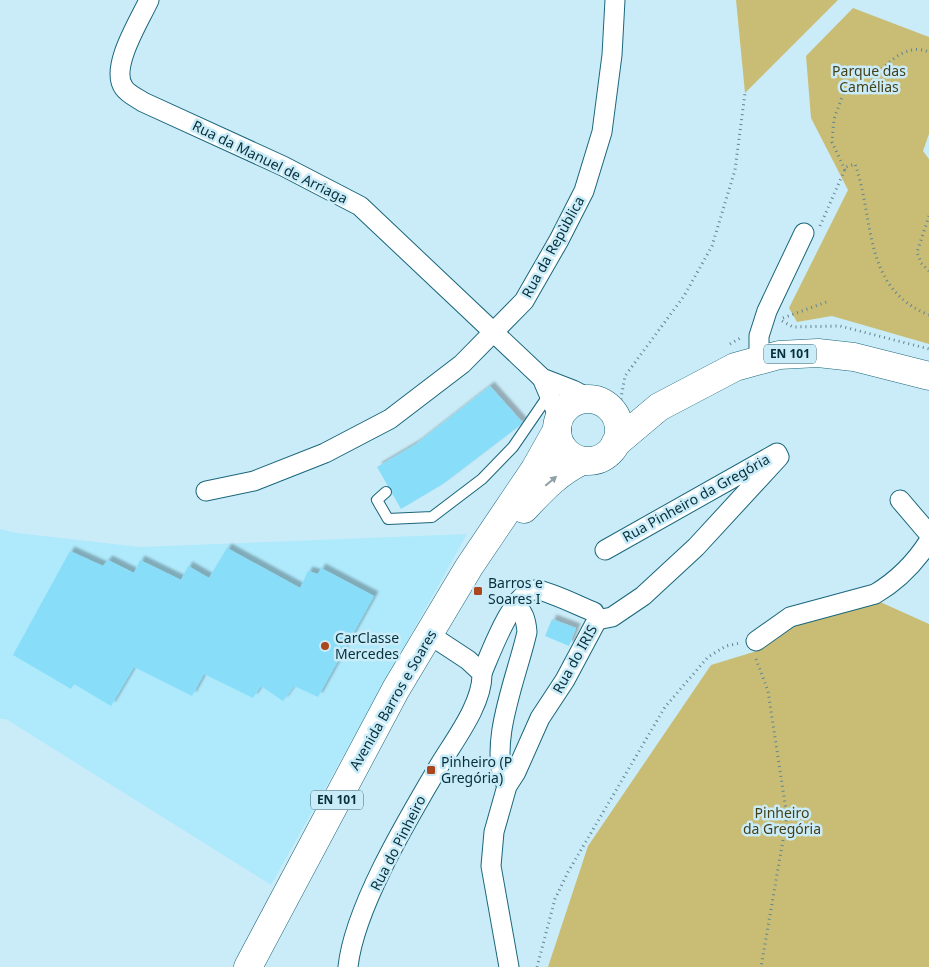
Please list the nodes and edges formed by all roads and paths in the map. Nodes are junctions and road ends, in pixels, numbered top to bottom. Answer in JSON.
{"nodes":[{"id":1,"x":149,"y":0,"type":"edge"},
{"id":2,"x":615,"y":0,"type":"edge"},
{"id":3,"x":929,"y":52,"type":"edge"},
{"id":4,"x":745,"y":93,"type":"dead end"},
{"id":5,"x":845,"y":171,"type":"junction"},
{"id":6,"x":929,"y":216,"type":"edge"},
{"id":7,"x":804,"y":233,"type":"joint"},
{"id":8,"x":929,"y":271,"type":"edge"},
{"id":9,"x":774,"y":295,"type":"junction"},
{"id":10,"x":830,"y":301,"type":"dead end"},
{"id":11,"x":929,"y":315,"type":"edge"},
{"id":12,"x":780,"y":320,"type":"junction"},
{"id":13,"x":492,"y":333,"type":"junction"},
{"id":14,"x":929,"y":349,"type":"edge"},
{"id":15,"x":759,"y":360,"type":"junction"},
{"id":16,"x":929,"y":376,"type":"edge"},
{"id":17,"x":606,"y":405,"type":"junction"},
{"id":18,"x":551,"y":406,"type":"junction"},
{"id":19,"x":659,"y":406,"type":"junction"},
{"id":20,"x":615,"y":444,"type":"junction"},
{"id":21,"x":582,"y":461,"type":"junction"},
{"id":22,"x":206,"y":490,"type":"dead end"},
{"id":23,"x":386,"y":492,"type":"dead end"},
{"id":24,"x":900,"y":500,"type":"dead end"},
{"id":25,"x":929,"y":534,"type":"edge"},
{"id":26,"x":929,"y":541,"type":"edge"},
{"id":27,"x":605,"y":550,"type":"dead end"},
{"id":28,"x":469,"y":567,"type":"junction"},
{"id":29,"x":514,"y":604,"type":"junction"},
{"id":30,"x":597,"y":620,"type":"junction"},
{"id":31,"x":430,"y":635,"type":"junction"},
{"id":32,"x":756,"y":641,"type":"junction"},
{"id":33,"x":482,"y":673,"type":"junction"},
{"id":34,"x":507,"y":786,"type":"junction"},
{"id":35,"x":248,"y":967,"type":"edge"},
{"id":36,"x":348,"y":967,"type":"edge"},
{"id":37,"x":509,"y":967,"type":"edge"},
{"id":38,"x":537,"y":967,"type":"edge"},
{"id":39,"x":761,"y":967,"type":"edge"}],
"edges":[{"from":1,"to":13,"type":"street","name":"Rua da Manuel de Arriaga"},
{"from":2,"to":13,"type":"street","name":"Rua da Repùblica"},
{"from":3,"to":5,"type":"path"},
{"from":4,"to":17,"type":"path"},
{"from":5,"to":7,"type":"path"},
{"from":5,"to":11,"type":"path"},
{"from":6,"to":8,"type":"path"},
{"from":7,"to":9,"type":"street"},
{"from":9,"to":12,"type":"path"},
{"from":9,"to":15,"type":"street"},
{"from":10,"to":12,"type":"path"},
{"from":12,"to":14,"type":"path"},
{"from":13,"to":18,"type":"street","name":"Rua da Manuel de Arriaga"},
{"from":13,"to":22,"type":"street","name":"Rua da Repùblica"},
{"from":15,"to":16,"type":"main road","number":"EN 101"},
{"from":15,"to":19,"type":"main road","number":"EN 101"},
{"from":17,"to":18,"type":"main road","number":"EN 101"},
{"from":17,"to":18,"type":"street"},
{"from":17,"to":19,"type":"main road","number":"EN 101"},
{"from":17,"to":20,"type":"main road"},
{"from":18,"to":21,"type":"main road"},
{"from":18,"to":23,"type":"lane"},
{"from":18,"to":28,"type":"main road","name":"Avenida Barros e Soares","number":"EN 101"},
{"from":19,"to":20,"type":"main road","number":"EN 101"},
{"from":20,"to":21,"type":"main road","number":"EN 101"},
{"from":28,"to":21,"type":"main road","name":"Avenida Barros e Soares","number":"EN 101","one_way":true},
{"from":24,"to":25,"type":"street"},
{"from":26,"to":32,"type":"street"},
{"from":27,"to":30,"type":"street","name":"Rua Pinheiro da Gregória"},
{"from":28,"to":31,"type":"main road","name":"Avenida Barros e Soares","number":"EN 101"},
{"from":29,"to":30,"type":"street","name":"Rua do IRIS"},
{"from":29,"to":33,"type":"street","name":"Rua do IRIS"},
{"from":29,"to":34,"type":"street"},
{"from":30,"to":34,"type":"street","name":"Rua do IRIS"},
{"from":31,"to":33,"type":"street"},
{"from":31,"to":35,"type":"main road","name":"Avenida Barros e Soares","number":"EN 101"},
{"from":32,"to":38,"type":"path"},
{"from":32,"to":39,"type":"path"},
{"from":33,"to":36,"type":"street","name":"Rua do Pinheiro"},
{"from":34,"to":37,"type":"street","name":"Rua do IRIS"}]}
